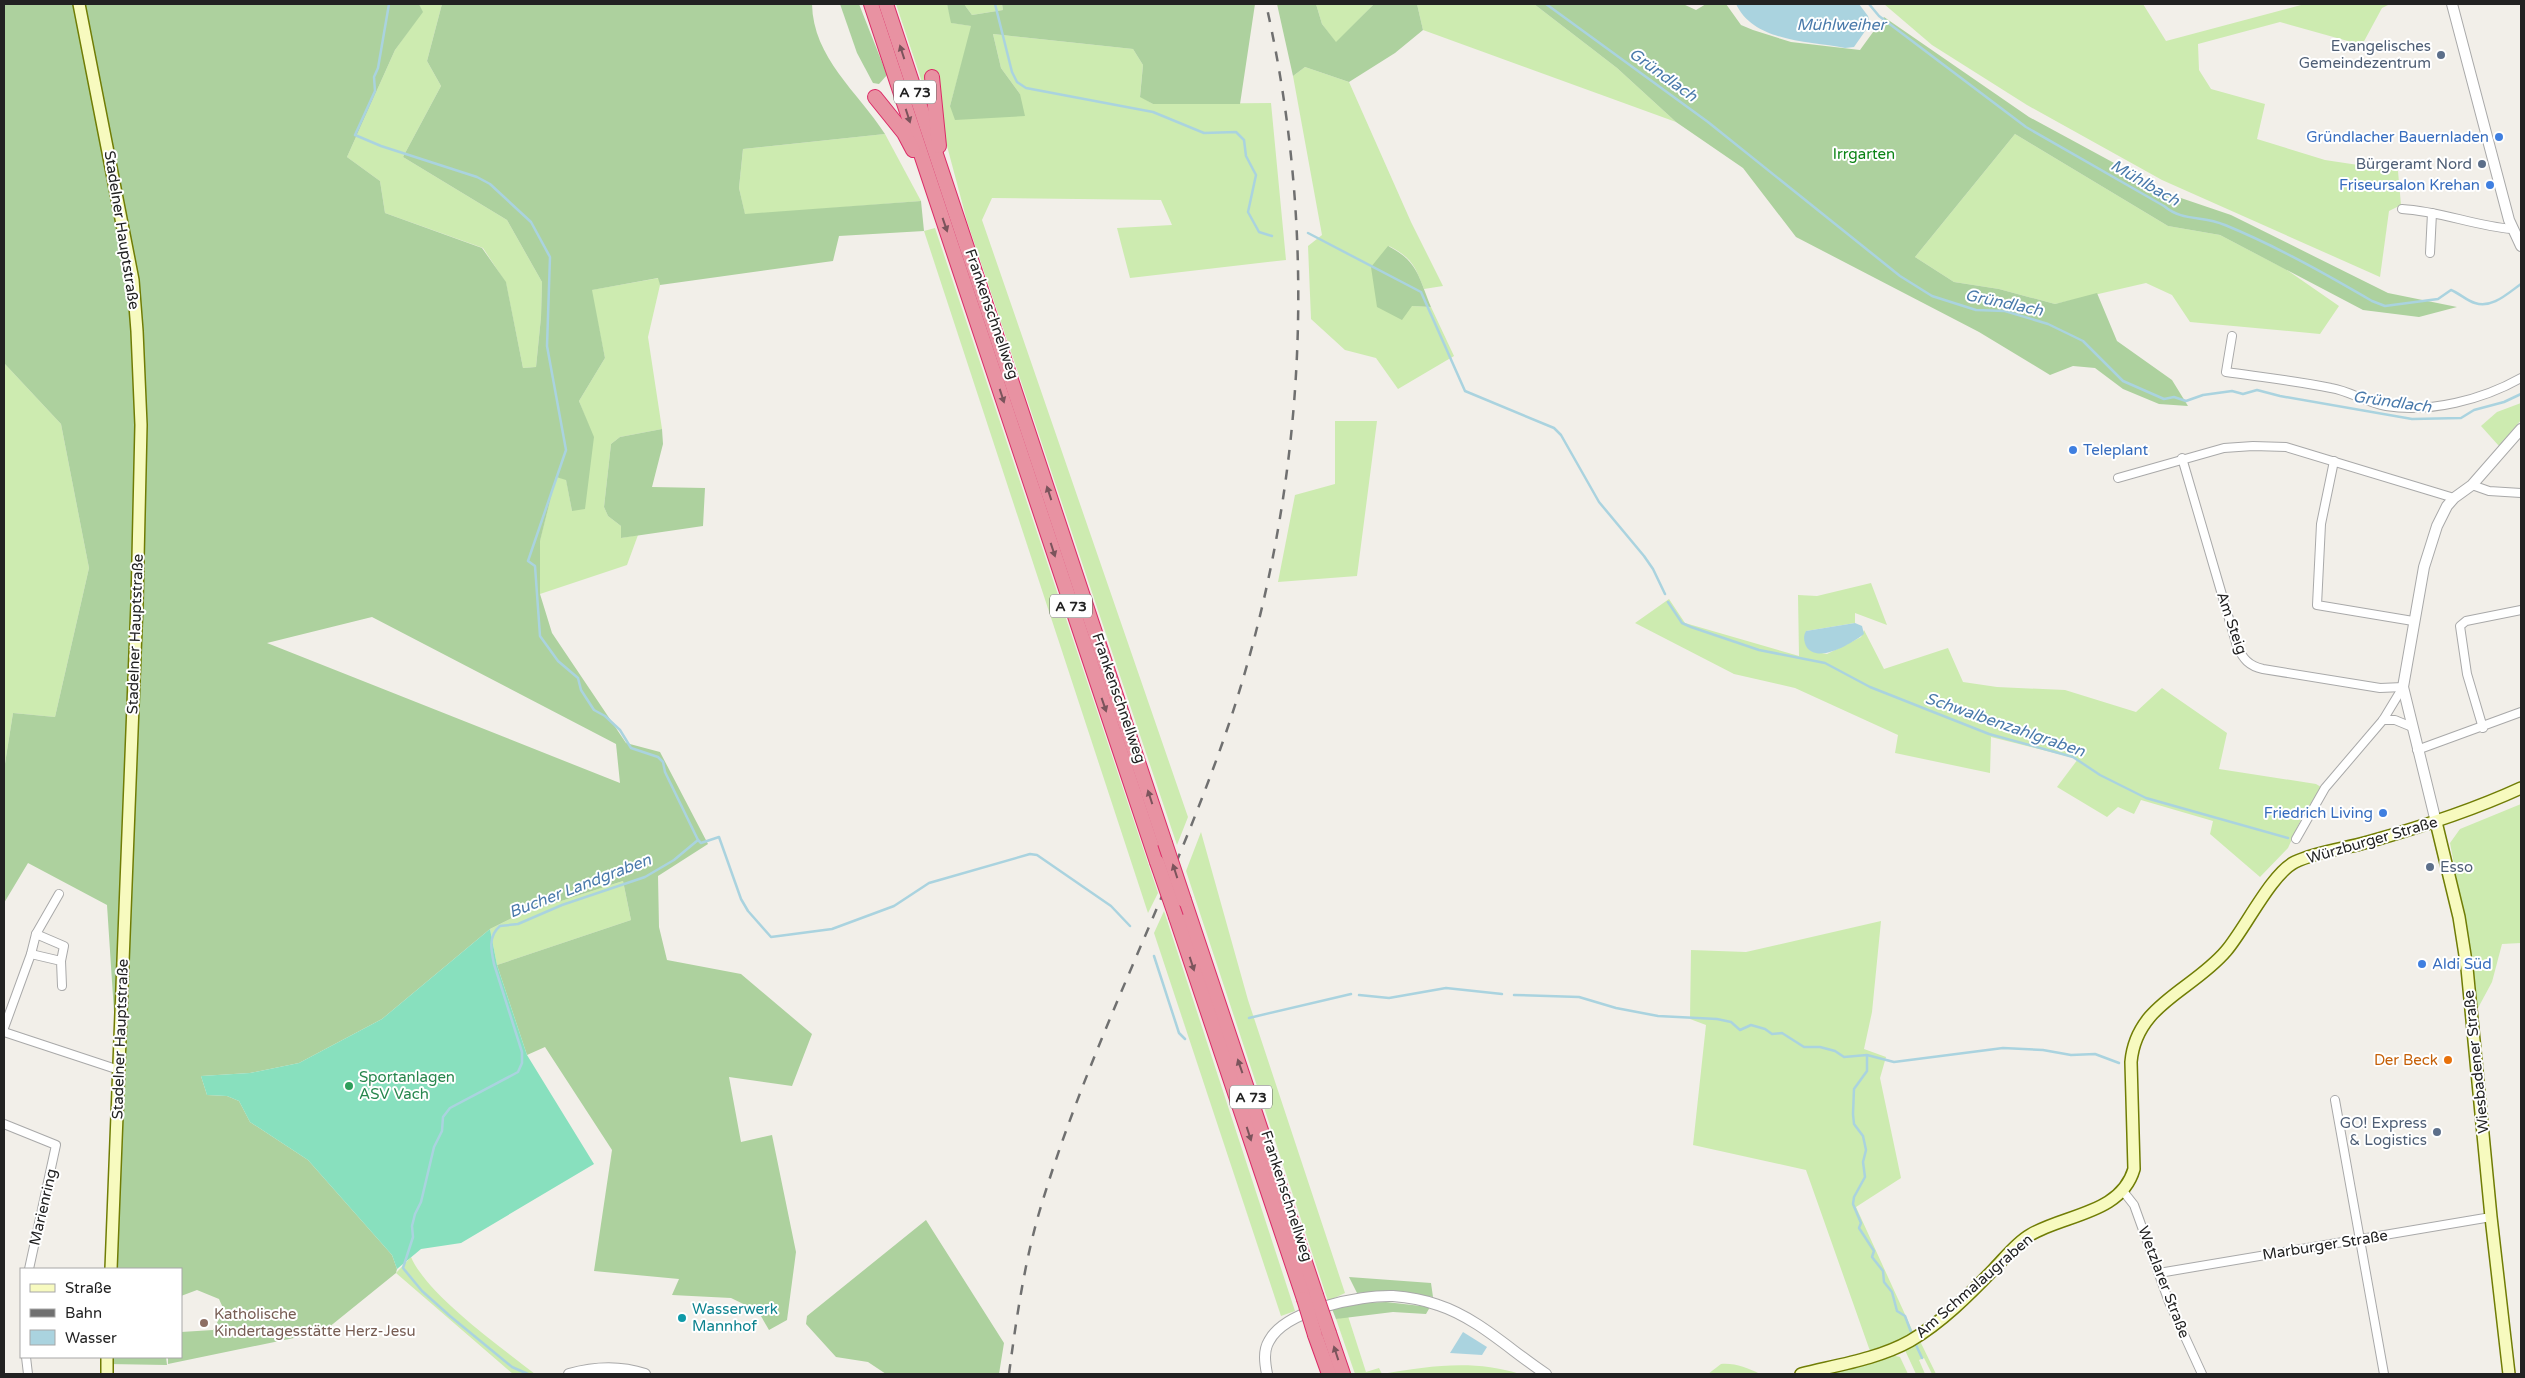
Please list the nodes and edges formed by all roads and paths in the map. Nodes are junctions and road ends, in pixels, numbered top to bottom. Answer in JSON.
{"nodes":[{"id":1,"x":79,"y":4,"type":"edge"},
{"id":2,"x":871,"y":4,"type":"edge"},
{"id":3,"x":886,"y":4,"type":"edge"},
{"id":4,"x":2452,"y":4,"type":"edge"},
{"id":5,"x":932,"y":77,"type":"dead end"},
{"id":6,"x":875,"y":97,"type":"dead end"},
{"id":7,"x":929,"y":179,"type":"junction"},
{"id":8,"x":944,"y":181,"type":"junction"},
{"id":9,"x":2402,"y":209,"type":"dead end"},
{"id":10,"x":2432,"y":213,"type":"junction"},
{"id":11,"x":2512,"y":229,"type":"junction"},
{"id":12,"x":2521,"y":246,"type":"edge"},
{"id":13,"x":2430,"y":253,"type":"dead end"},
{"id":14,"x":2232,"y":336,"type":"dead end"},
{"id":15,"x":2521,"y":378,"type":"edge"},
{"id":16,"x":2521,"y":429,"type":"edge"},
{"id":17,"x":2182,"y":458,"type":"junction"},
{"id":18,"x":2334,"y":462,"type":"junction"},
{"id":19,"x":2118,"y":478,"type":"dead end"},
{"id":20,"x":2472,"y":485,"type":"junction"},
{"id":21,"x":2521,"y":493,"type":"edge"},
{"id":22,"x":2454,"y":498,"type":"junction"},
{"id":23,"x":2521,"y":610,"type":"edge"},
{"id":24,"x":2414,"y":621,"type":"junction"},
{"id":25,"x":2404,"y":691,"type":"junction"},
{"id":26,"x":2521,"y":712,"type":"edge"},
{"id":27,"x":2383,"y":720,"type":"junction"},
{"id":28,"x":2412,"y":727,"type":"junction"},
{"id":29,"x":2483,"y":728,"type":"junction"},
{"id":30,"x":2417,"y":750,"type":"junction"},
{"id":31,"x":2521,"y":788,"type":"edge"},
{"id":32,"x":2436,"y":822,"type":"junction"},
{"id":33,"x":2296,"y":839,"type":"dead end"},
{"id":34,"x":59,"y":894,"type":"dead end"},
{"id":35,"x":36,"y":934,"type":"junction"},
{"id":36,"x":31,"y":954,"type":"junction"},
{"id":37,"x":61,"y":961,"type":"junction"},
{"id":38,"x":62,"y":986,"type":"dead end"},
{"id":39,"x":4,"y":1030,"type":"edge"},
{"id":40,"x":119,"y":1070,"type":"junction"},
{"id":41,"x":2335,"y":1100,"type":"dead end"},
{"id":42,"x":4,"y":1124,"type":"edge"},
{"id":43,"x":2123,"y":1191,"type":"junction"},
{"id":44,"x":2491,"y":1217,"type":"junction"},
{"id":45,"x":2358,"y":1239,"type":"junction"},
{"id":46,"x":29,"y":1268,"type":"edge"},
{"id":47,"x":111,"y":1268,"type":"edge"},
{"id":48,"x":2159,"y":1273,"type":"junction"},
{"id":49,"x":1310,"y":1297,"type":"junction"},
{"id":50,"x":1322,"y":1334,"type":"junction"},
{"id":51,"x":26,"y":1358,"type":"edge"},
{"id":52,"x":107,"y":1358,"type":"edge"},
{"id":53,"x":28,"y":1374,"type":"edge"},
{"id":54,"x":107,"y":1374,"type":"edge"},
{"id":55,"x":569,"y":1374,"type":"edge"},
{"id":56,"x":645,"y":1374,"type":"edge"},
{"id":57,"x":1268,"y":1374,"type":"edge"},
{"id":58,"x":1329,"y":1374,"type":"edge"},
{"id":59,"x":1343,"y":1374,"type":"edge"},
{"id":60,"x":1546,"y":1374,"type":"edge"},
{"id":61,"x":1801,"y":1374,"type":"edge"},
{"id":62,"x":2202,"y":1374,"type":"edge"},
{"id":63,"x":2384,"y":1374,"type":"edge"},
{"id":64,"x":2509,"y":1374,"type":"edge"}],
"edges":[{"from":1,"to":40,"type":"main road","name":"Stadelner Hauptstraße"},
{"from":2,"to":7,"type":"highway","name":"Frankenschnellweg","number":"A 73","one_way":true},
{"from":8,"to":3,"type":"highway","name":"Frankenschnellweg","number":"A 73","one_way":true},
{"from":4,"to":11,"type":"street"},
{"from":5,"to":8,"type":"highway"},
{"from":6,"to":7,"type":"highway"},
{"from":7,"to":49,"type":"highway","name":"Frankenschnellweg","number":"A 73","one_way":true,"bridge":true},
{"from":49,"to":8,"type":"highway","name":"Frankenschnellweg","number":"A 73","one_way":true,"bridge":true},
{"from":9,"to":10,"type":"street"},
{"from":10,"to":11,"type":"street"},
{"from":10,"to":13,"type":"street"},
{"from":11,"to":12,"type":"street"},
{"from":14,"to":15,"type":"street"},
{"from":16,"to":20,"type":"street"},
{"from":17,"to":18,"type":"street"},
{"from":17,"to":19,"type":"street"},
{"from":17,"to":25,"type":"street","name":"Am Steig"},
{"from":18,"to":22,"type":"street"},
{"from":18,"to":24,"type":"street"},
{"from":20,"to":21,"type":"street"},
{"from":20,"to":22,"type":"street"},
{"from":22,"to":24,"type":"street"},
{"from":23,"to":29,"type":"street"},
{"from":24,"to":25,"type":"street"},
{"from":25,"to":27,"type":"street"},
{"from":25,"to":28,"type":"street","name":"Wiesbadener Straße"},
{"from":26,"to":29,"type":"street"},
{"from":27,"to":28,"type":"street"},
{"from":27,"to":33,"type":"street"},
{"from":28,"to":30,"type":"street","name":"Wiesbadener Straße"},
{"from":29,"to":30,"type":"street"},
{"from":30,"to":32,"type":"street","name":"Wiesbadener Straße"},
{"from":31,"to":32,"type":"main road","name":"Würzburger Straße"},
{"from":32,"to":43,"type":"main road","name":"Würzburger Straße"},
{"from":32,"to":44,"type":"main road","name":"Wiesbadener Straße"},
{"from":34,"to":35,"type":"street"},
{"from":35,"to":36,"type":"street"},
{"from":35,"to":37,"type":"street"},
{"from":36,"to":37,"type":"street"},
{"from":36,"to":39,"type":"street"},
{"from":37,"to":38,"type":"street"},
{"from":39,"to":40,"type":"street"},
{"from":40,"to":47,"type":"main road","name":"Stadelner Hauptstraße"},
{"from":41,"to":45,"type":"street"},
{"from":42,"to":46,"type":"street","name":"Marienring"},
{"from":43,"to":48,"type":"street","name":"Wetzlarer Straße"},
{"from":43,"to":61,"type":"main road","name":"Am Schmalaugraben"},
{"from":44,"to":45,"type":"street","name":"Marburger Straße"},
{"from":44,"to":64,"type":"main road","name":"Wiesbadener Straße"},
{"from":45,"to":48,"type":"street","name":"Marburger Straße"},
{"from":45,"to":63,"type":"street"},
{"from":48,"to":62,"type":"street","name":"Wetzlarer Straße"},
{"from":49,"to":50,"type":"highway","name":"Frankenschnellweg","number":"A 73","bridge":true},
{"from":50,"to":58,"type":"highway","name":"Frankenschnellweg","number":"A 73"},
{"from":59,"to":50,"type":"highway","name":"Frankenschnellweg","number":"A 73","one_way":true},
{"from":51,"to":53,"type":"street"},
{"from":52,"to":54,"type":"main road"},
{"from":55,"to":56,"type":"street"},
{"from":57,"to":60,"type":"street"}]}
